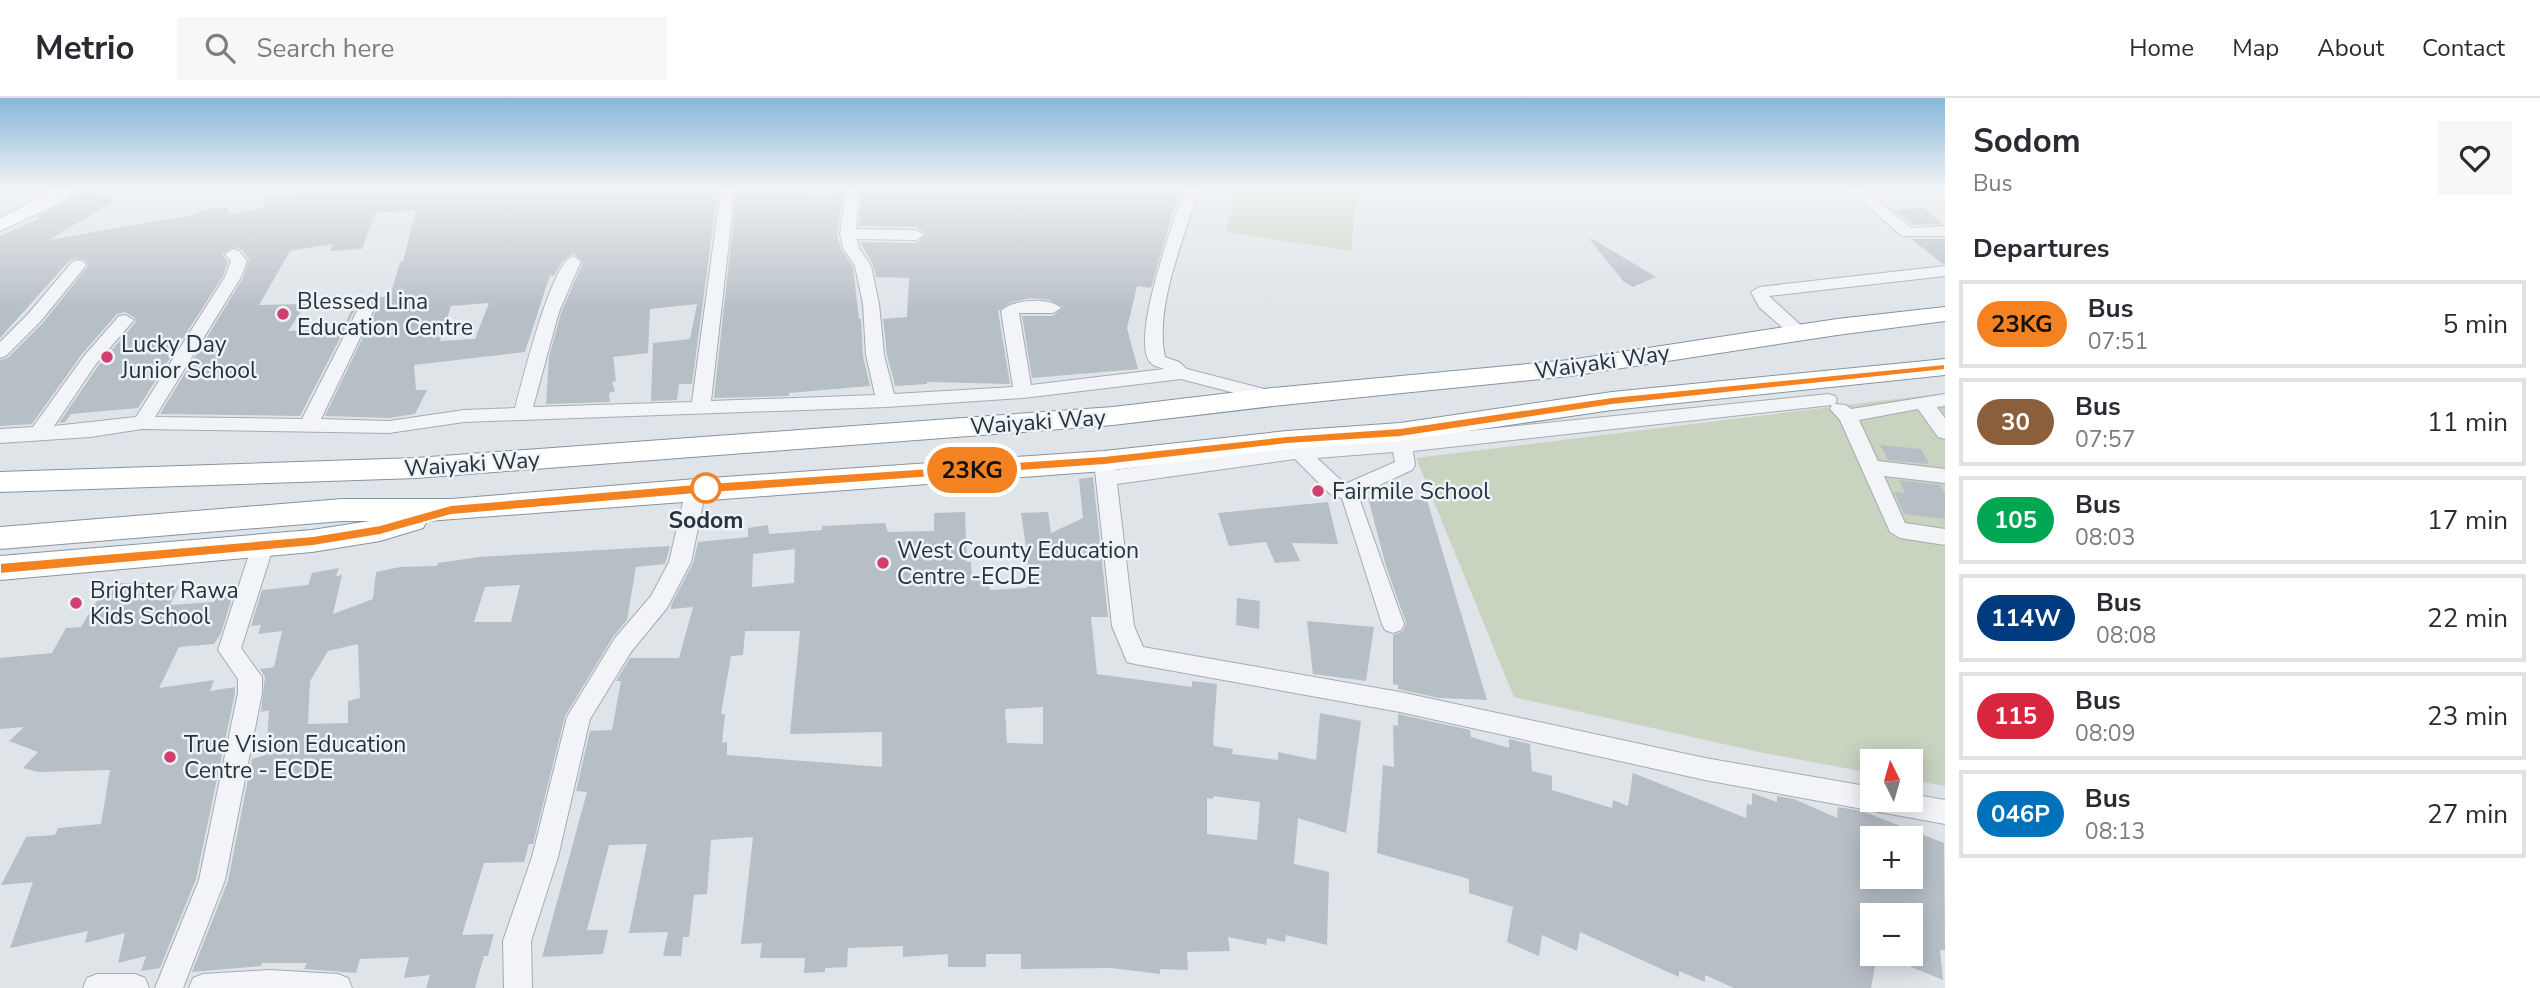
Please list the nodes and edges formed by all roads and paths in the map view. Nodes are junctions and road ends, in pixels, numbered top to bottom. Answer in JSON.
{"nodes":[{"id":1,"x":723,"y":230,"type":"edge"},
{"id":2,"x":848,"y":230,"type":"edge"},
{"id":3,"x":1180,"y":230,"type":"edge"},
{"id":4,"x":1905,"y":230,"type":"edge"},
{"id":5,"x":1945,"y":231,"type":"edge"},
{"id":6,"x":848,"y":234,"type":"junction"},
{"id":7,"x":916,"y":235,"type":"dead end"},
{"id":8,"x":233,"y":254,"type":"dead end"},
{"id":9,"x":573,"y":261,"type":"dead end"},
{"id":10,"x":78,"y":265,"type":"dead end"},
{"id":11,"x":1945,"y":271,"type":"edge"},
{"id":12,"x":1053,"y":308,"type":"dead end"},
{"id":13,"x":366,"y":309,"type":"dead end"},
{"id":14,"x":1945,"y":314,"type":"edge"},
{"id":15,"x":125,"y":320,"type":"dead end"},
{"id":16,"x":1799,"y":333,"type":"junction"},
{"id":17,"x":0,"y":352,"type":"edge"},
{"id":18,"x":1945,"y":368,"type":"edge"},
{"id":19,"x":1181,"y":373,"type":"junction"},
{"id":20,"x":1023,"y":392,"type":"junction"},
{"id":21,"x":1818,"y":392,"type":"junction"},
{"id":22,"x":1273,"y":397,"type":"junction"},
{"id":23,"x":1945,"y":400,"type":"edge"},
{"id":24,"x":886,"y":401,"type":"junction"},
{"id":25,"x":1923,"y":402,"type":"junction"},
{"id":26,"x":701,"y":408,"type":"junction"},
{"id":27,"x":522,"y":415,"type":"junction"},
{"id":28,"x":1848,"y":416,"type":"junction"},
{"id":29,"x":142,"y":422,"type":"junction"},
{"id":30,"x":309,"y":425,"type":"junction"},
{"id":31,"x":1945,"y":432,"type":"edge"},
{"id":32,"x":38,"y":434,"type":"junction"},
{"id":33,"x":0,"y":436,"type":"edge"},
{"id":34,"x":1401,"y":438,"type":"junction"},
{"id":35,"x":1294,"y":446,"type":"junction"},
{"id":36,"x":1870,"y":467,"type":"junction"},
{"id":37,"x":1105,"y":470,"type":"junction"},
{"id":38,"x":1945,"y":475,"type":"edge"},
{"id":39,"x":0,"y":482,"type":"edge"},
{"id":40,"x":696,"y":489,"type":"junction"},
{"id":41,"x":1351,"y":500,"type":"dead end"},
{"id":42,"x":451,"y":510,"type":"junction"},
{"id":43,"x":1945,"y":537,"type":"edge"},
{"id":44,"x":0,"y":538,"type":"edge"},
{"id":45,"x":263,"y":545,"type":"junction"},
{"id":46,"x":0,"y":568,"type":"edge"},
{"id":47,"x":1393,"y":624,"type":"dead end"},
{"id":48,"x":1860,"y":796,"type":"edge"},
{"id":49,"x":1923,"y":808,"type":"edge"},
{"id":50,"x":1945,"y":812,"type":"edge"},
{"id":51,"x":97,"y":988,"type":"edge"},
{"id":52,"x":135,"y":988,"type":"edge"},
{"id":53,"x":169,"y":988,"type":"edge"},
{"id":54,"x":203,"y":988,"type":"edge"},
{"id":55,"x":338,"y":988,"type":"edge"},
{"id":56,"x":518,"y":988,"type":"edge"}],
"edges":[{"from":1,"to":26,"type":"street"},
{"from":2,"to":6,"type":"street"},
{"from":3,"to":19,"type":"street"},
{"from":4,"to":5,"type":"street"},
{"from":6,"to":7,"type":"street"},
{"from":6,"to":24,"type":"street"},
{"from":8,"to":29,"type":"street"},
{"from":9,"to":27,"type":"street"},
{"from":10,"to":17,"type":"street"},
{"from":11,"to":16,"type":"street"},
{"from":12,"to":20,"type":"street"},
{"from":13,"to":30,"type":"street"},
{"from":14,"to":16,"type":"highway","name":"Waiyaki Way"},
{"from":15,"to":32,"type":"street"},
{"from":16,"to":22,"type":"highway","name":"Waiyaki Way"},
{"from":18,"to":21,"type":"highway","name":"Waiyaki Way"},
{"from":19,"to":20,"type":"street"},
{"from":19,"to":22,"type":"street"},
{"from":20,"to":24,"type":"street"},
{"from":21,"to":28,"type":"street"},
{"from":21,"to":34,"type":"highway","name":"Waiyaki Way"},
{"from":22,"to":39,"type":"highway","name":"Waiyaki Way"},
{"from":23,"to":25,"type":"street"},
{"from":24,"to":26,"type":"street"},
{"from":25,"to":28,"type":"street"},
{"from":25,"to":31,"type":"street"},
{"from":26,"to":27,"type":"street"},
{"from":27,"to":30,"type":"street"},
{"from":28,"to":36,"type":"street"},
{"from":29,"to":30,"type":"street"},
{"from":29,"to":32,"type":"street"},
{"from":32,"to":33,"type":"street"},
{"from":34,"to":35,"type":"highway","name":"Waiyaki Way"},
{"from":34,"to":35,"type":"street"},
{"from":35,"to":37,"type":"highway","name":"Waiyaki Way"},
{"from":36,"to":38,"type":"street"},
{"from":36,"to":43,"type":"street"},
{"from":37,"to":40,"type":"highway","name":"Waiyaki Way"},
{"from":37,"to":48,"type":"street"},
{"from":40,"to":42,"type":"highway","name":"Waiyaki Way"},
{"from":40,"to":56,"type":"street"},
{"from":41,"to":47,"type":"street"},
{"from":42,"to":44,"type":"highway","name":"Waiyaki Way"},
{"from":42,"to":45,"type":"highway","name":"Waiyaki Way"},
{"from":45,"to":46,"type":"highway","name":"Waiyaki Way"},
{"from":45,"to":53,"type":"street"},
{"from":49,"to":50,"type":"street"},
{"from":51,"to":52,"type":"street"},
{"from":54,"to":55,"type":"street"}]}
